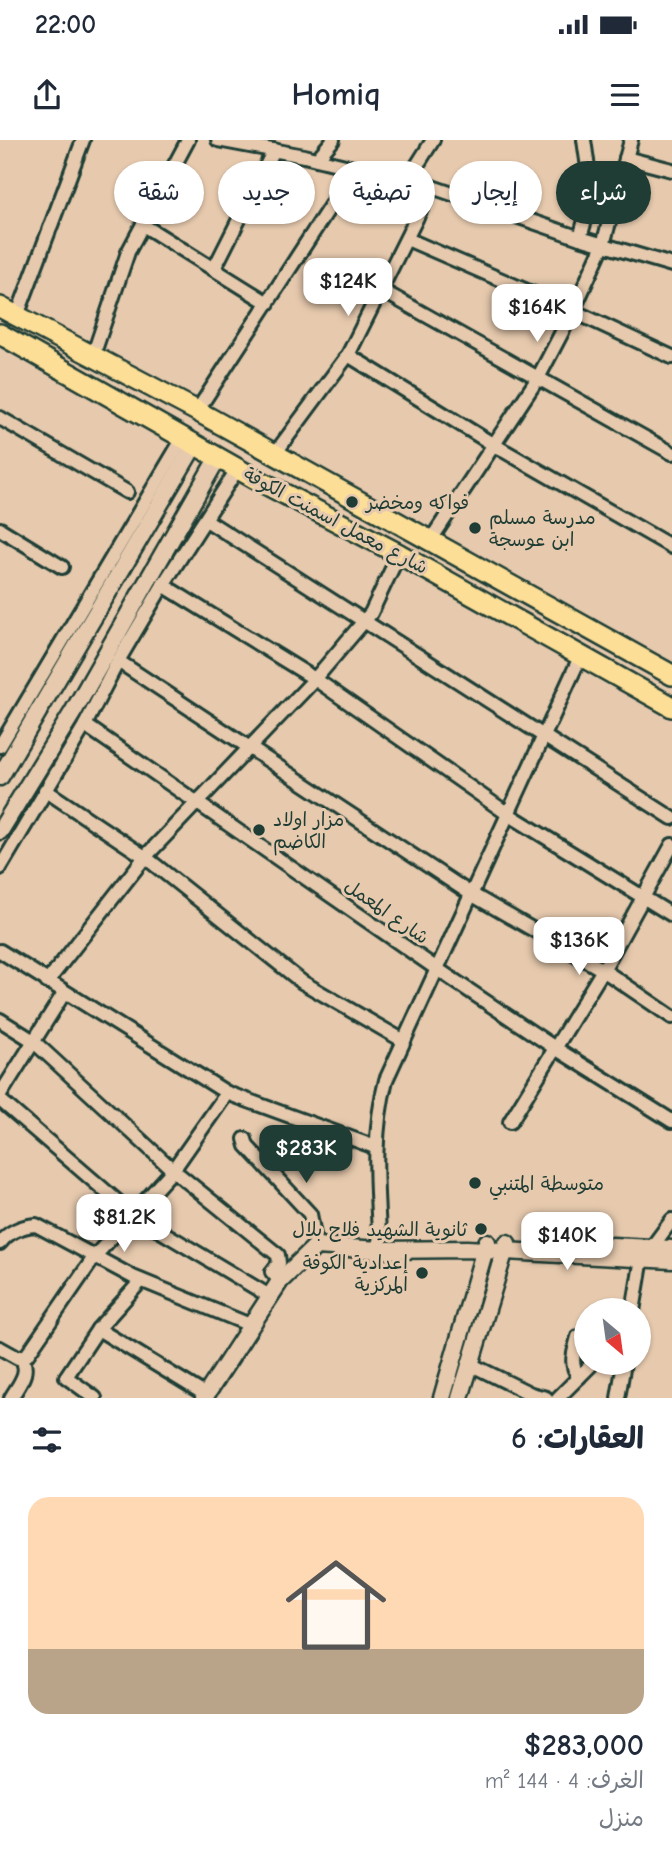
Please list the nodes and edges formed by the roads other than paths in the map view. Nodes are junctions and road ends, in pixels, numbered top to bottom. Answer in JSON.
{"nodes":[{"id":1,"x":83,"y":140,"type":"edge"},
{"id":2,"x":188,"y":140,"type":"edge"},
{"id":3,"x":218,"y":140,"type":"edge"},
{"id":4,"x":333,"y":140,"type":"edge"},
{"id":5,"x":433,"y":140,"type":"edge"},
{"id":6,"x":584,"y":140,"type":"edge"},
{"id":7,"x":631,"y":140,"type":"edge"},
{"id":8,"x":258,"y":143,"type":"edge"},
{"id":9,"x":274,"y":150,"type":"junction"},
{"id":10,"x":626,"y":158,"type":"junction"},
{"id":11,"x":317,"y":159,"type":"junction"},
{"id":12,"x":420,"y":161,"type":"edge"},
{"id":13,"x":329,"y":162,"type":"edge"},
{"id":14,"x":672,"y":170,"type":"edge"},
{"id":15,"x":435,"y":188,"type":"edge"},
{"id":16,"x":329,"y":208,"type":"edge"},
{"id":17,"x":414,"y":224,"type":"edge"},
{"id":18,"x":143,"y":225,"type":"junction"},
{"id":19,"x":580,"y":238,"type":"junction"},
{"id":20,"x":407,"y":239,"type":"junction"},
{"id":21,"x":603,"y":245,"type":"junction"},
{"id":22,"x":672,"y":265,"type":"edge"},
{"id":23,"x":214,"y":269,"type":"junction"},
{"id":24,"x":381,"y":290,"type":"junction"},
{"id":25,"x":268,"y":303,"type":"junction"},
{"id":26,"x":573,"y":311,"type":"junction"},
{"id":27,"x":8,"y":312,"type":"edge"},
{"id":28,"x":0,"y":334,"type":"edge"},
{"id":29,"x":348,"y":355,"type":"junction"},
{"id":30,"x":93,"y":356,"type":"junction"},
{"id":31,"x":672,"y":357,"type":"edge"},
{"id":32,"x":538,"y":378,"type":"junction"},
{"id":33,"x":139,"y":381,"type":"junction"},
{"id":34,"x":124,"y":405,"type":"junction"},
{"id":35,"x":189,"y":407,"type":"junction"},
{"id":36,"x":0,"y":418,"type":"edge"},
{"id":37,"x":182,"y":437,"type":"junction"},
{"id":38,"x":494,"y":445,"type":"junction"},
{"id":39,"x":672,"y":453,"type":"edge"},
{"id":40,"x":274,"y":455,"type":"junction"},
{"id":41,"x":218,"y":457,"type":"junction"},
{"id":42,"x":238,"y":468,"type":"junction"},
{"id":43,"x":179,"y":472,"type":"junction"},
{"id":44,"x":202,"y":484,"type":"junction"},
{"id":45,"x":127,"y":492,"type":"dead end"},
{"id":46,"x":206,"y":520,"type":"junction"},
{"id":47,"x":0,"y":529,"type":"edge"},
{"id":48,"x":430,"y":541,"type":"junction"},
{"id":49,"x":672,"y":547,"type":"edge"},
{"id":50,"x":399,"y":554,"type":"junction"},
{"id":51,"x":62,"y":567,"type":"dead end"},
{"id":52,"x":163,"y":585,"type":"junction"},
{"id":53,"x":365,"y":621,"type":"junction"},
{"id":54,"x":69,"y":646,"type":"junction"},
{"id":55,"x":581,"y":655,"type":"junction"},
{"id":56,"x":112,"y":662,"type":"junction"},
{"id":57,"x":672,"y":675,"type":"edge"},
{"id":58,"x":315,"y":679,"type":"junction"},
{"id":59,"x":672,"y":707,"type":"edge"},
{"id":60,"x":85,"y":725,"type":"junction"},
{"id":61,"x":544,"y":735,"type":"junction"},
{"id":62,"x":0,"y":746,"type":"edge"},
{"id":63,"x":247,"y":748,"type":"junction"},
{"id":64,"x":0,"y":777,"type":"edge"},
{"id":65,"x":45,"y":790,"type":"junction"},
{"id":66,"x":197,"y":801,"type":"junction"},
{"id":67,"x":508,"y":814,"type":"junction"},
{"id":68,"x":672,"y":818,"type":"edge"},
{"id":69,"x":0,"y":831,"type":"edge"},
{"id":70,"x":672,"y":845,"type":"edge"},
{"id":71,"x":145,"y":856,"type":"junction"},
{"id":72,"x":0,"y":868,"type":"edge"},
{"id":73,"x":471,"y":894,"type":"junction"},
{"id":74,"x":643,"y":896,"type":"junction"},
{"id":75,"x":672,"y":915,"type":"edge"},
{"id":76,"x":0,"y":951,"type":"edge"},
{"id":77,"x":437,"y":969,"type":"junction"},
{"id":78,"x":603,"y":970,"type":"junction"},
{"id":79,"x":47,"y":982,"type":"junction"},
{"id":80,"x":64,"y":993,"type":"junction"},
{"id":81,"x":672,"y":1017,"type":"edge"},
{"id":82,"x":0,"y":1020,"type":"edge"},
{"id":83,"x":32,"y":1040,"type":"junction"},
{"id":84,"x":404,"y":1041,"type":"junction"},
{"id":85,"x":555,"y":1048,"type":"junction"},
{"id":86,"x":227,"y":1093,"type":"junction"},
{"id":87,"x":0,"y":1095,"type":"edge"},
{"id":88,"x":0,"y":1100,"type":"edge"},
{"id":89,"x":672,"y":1121,"type":"edge"},
{"id":90,"x":510,"y":1122,"type":"dead end"},
{"id":91,"x":245,"y":1139,"type":"dead end"},
{"id":92,"x":375,"y":1147,"type":"junction"},
{"id":93,"x":173,"y":1170,"type":"junction"},
{"id":94,"x":132,"y":1214,"type":"junction"},
{"id":95,"x":672,"y":1220,"type":"edge"},
{"id":96,"x":0,"y":1243,"type":"edge"},
{"id":97,"x":316,"y":1246,"type":"junction"},
{"id":98,"x":486,"y":1247,"type":"junction"},
{"id":99,"x":507,"y":1247,"type":"junction"},
{"id":100,"x":672,"y":1248,"type":"edge"},
{"id":101,"x":380,"y":1250,"type":"junction"},
{"id":102,"x":647,"y":1253,"type":"junction"},
{"id":103,"x":95,"y":1256,"type":"junction"},
{"id":104,"x":672,"y":1260,"type":"edge"},
{"id":105,"x":141,"y":1281,"type":"junction"},
{"id":106,"x":280,"y":1281,"type":"junction"},
{"id":107,"x":271,"y":1297,"type":"junction"},
{"id":108,"x":636,"y":1298,"type":"edge"},
{"id":109,"x":250,"y":1325,"type":"junction"},
{"id":110,"x":98,"y":1329,"type":"junction"},
{"id":111,"x":0,"y":1348,"type":"edge"},
{"id":112,"x":574,"y":1354,"type":"edge"},
{"id":113,"x":21,"y":1357,"type":"junction"},
{"id":114,"x":471,"y":1364,"type":"junction"},
{"id":115,"x":574,"y":1371,"type":"edge"},
{"id":116,"x":622,"y":1376,"type":"edge"},
{"id":117,"x":579,"y":1377,"type":"edge"},
{"id":118,"x":205,"y":1397,"type":"edge"},
{"id":119,"x":11,"y":1398,"type":"edge"},
{"id":120,"x":95,"y":1398,"type":"edge"},
{"id":121,"x":442,"y":1398,"type":"edge"},
{"id":122,"x":460,"y":1398,"type":"edge"},
{"id":123,"x":546,"y":1398,"type":"edge"},
{"id":124,"x":558,"y":1398,"type":"edge"},
{"id":125,"x":618,"y":1398,"type":"edge"}],
"edges":[{"from":1,"to":27,"type":"street"},
{"from":2,"to":18,"type":"street"},
{"from":3,"to":8,"type":"street"},
{"from":4,"to":11,"type":"street"},
{"from":5,"to":12,"type":"street"},
{"from":6,"to":19,"type":"street"},
{"from":7,"to":10,"type":"street"},
{"from":8,"to":9,"type":"street"},
{"from":9,"to":11,"type":"street"},
{"from":9,"to":23,"type":"street"},
{"from":10,"to":14,"type":"street"},
{"from":10,"to":21,"type":"street"},
{"from":11,"to":13,"type":"street"},
{"from":15,"to":19,"type":"street"},
{"from":16,"to":25,"type":"street"},
{"from":17,"to":20,"type":"street"},
{"from":18,"to":23,"type":"street"},
{"from":18,"to":30,"type":"street"},
{"from":19,"to":21,"type":"street"},
{"from":20,"to":24,"type":"street"},
{"from":20,"to":26,"type":"street"},
{"from":21,"to":22,"type":"street"},
{"from":21,"to":26,"type":"street"},
{"from":23,"to":25,"type":"street"},
{"from":24,"to":29,"type":"street"},
{"from":24,"to":32,"type":"street"},
{"from":25,"to":35,"type":"street"},
{"from":26,"to":31,"type":"street"},
{"from":26,"to":32,"type":"street"},
{"from":27,"to":30,"type":"main road","name":"شارع معمل اسمنت الكوفة"},
{"from":28,"to":34,"type":"main road","name":"شارع معمل اسمنت الكوفة"},
{"from":29,"to":38,"type":"street"},
{"from":29,"to":40,"type":"street"},
{"from":30,"to":33,"type":"main road","name":"شارع معمل اسمنت الكوفة"},
{"from":32,"to":38,"type":"street"},
{"from":32,"to":39,"type":"street"},
{"from":33,"to":34,"type":"main road"},
{"from":33,"to":35,"type":"main road","name":"شارع معمل اسمنت الكوفة"},
{"from":34,"to":37,"type":"main road","name":"شارع معمل اسمنت الكوفة"},
{"from":35,"to":37,"type":"main road"},
{"from":35,"to":40,"type":"main road","name":"شارع معمل اسمنت الكوفة"},
{"from":36,"to":45,"type":"street"},
{"from":37,"to":41,"type":"main road","name":"شارع معمل اسمنت الكوفة"},
{"from":37,"to":43,"type":"street"},
{"from":37,"to":54,"type":"street"},
{"from":38,"to":48,"type":"street"},
{"from":38,"to":49,"type":"street"},
{"from":40,"to":48,"type":"main road","name":"شارع معمل اسمنت الكوفة"},
{"from":41,"to":42,"type":"main road","name":"شارع معمل اسمنت الكوفة"},
{"from":41,"to":44,"type":"street"},
{"from":42,"to":46,"type":"street"},
{"from":42,"to":50,"type":"main road","name":"شارع معمل اسمنت الكوفة"},
{"from":43,"to":44,"type":"street"},
{"from":43,"to":54,"type":"street"},
{"from":44,"to":56,"type":"street"},
{"from":46,"to":52,"type":"street"},
{"from":46,"to":53,"type":"street"},
{"from":47,"to":51,"type":"street"},
{"from":48,"to":57,"type":"main road","name":"شارع معمل اسمنت الكوفة"},
{"from":50,"to":53,"type":"street"},
{"from":50,"to":55,"type":"main road","name":"شارع معمل اسمنت الكوفة"},
{"from":52,"to":56,"type":"street"},
{"from":52,"to":58,"type":"street"},
{"from":53,"to":58,"type":"street"},
{"from":53,"to":61,"type":"street"},
{"from":54,"to":62,"type":"street"},
{"from":54,"to":64,"type":"street"},
{"from":55,"to":59,"type":"main road","name":"شارع معمل اسمنت الكوفة"},
{"from":55,"to":61,"type":"street"},
{"from":56,"to":60,"type":"street"},
{"from":56,"to":63,"type":"street"},
{"from":56,"to":69,"type":"street"},
{"from":58,"to":63,"type":"street"},
{"from":58,"to":67,"type":"street"},
{"from":60,"to":65,"type":"street"},
{"from":60,"to":66,"type":"street","name":"شارع المعمل"},
{"from":61,"to":67,"type":"street"},
{"from":61,"to":68,"type":"street"},
{"from":63,"to":66,"type":"street"},
{"from":63,"to":73,"type":"street"},
{"from":65,"to":71,"type":"street"},
{"from":65,"to":72,"type":"street"},
{"from":66,"to":71,"type":"street"},
{"from":66,"to":77,"type":"street","name":"شارع المعمل"},
{"from":67,"to":73,"type":"street"},
{"from":67,"to":74,"type":"street"},
{"from":70,"to":74,"type":"street"},
{"from":71,"to":79,"type":"street"},
{"from":71,"to":84,"type":"street"},
{"from":73,"to":77,"type":"street"},
{"from":73,"to":78,"type":"street"},
{"from":74,"to":75,"type":"street"},
{"from":74,"to":78,"type":"street"},
{"from":76,"to":79,"type":"street"},
{"from":77,"to":84,"type":"street"},
{"from":77,"to":85,"type":"street","name":"شارع المعمل"},
{"from":78,"to":81,"type":"street"},
{"from":78,"to":85,"type":"street"},
{"from":79,"to":80,"type":"street"},
{"from":80,"to":83,"type":"street"},
{"from":80,"to":86,"type":"street"},
{"from":82,"to":83,"type":"street"},
{"from":83,"to":87,"type":"street"},
{"from":83,"to":93,"type":"street"},
{"from":84,"to":92,"type":"street"},
{"from":85,"to":89,"type":"street","name":"شارع المعمل"},
{"from":85,"to":90,"type":"street"},
{"from":86,"to":92,"type":"street"},
{"from":86,"to":93,"type":"street"},
{"from":88,"to":94,"type":"street"},
{"from":91,"to":97,"type":"street"},
{"from":92,"to":101,"type":"street"},
{"from":93,"to":94,"type":"street"},
{"from":93,"to":106,"type":"street"},
{"from":94,"to":103,"type":"street"},
{"from":94,"to":107,"type":"street"},
{"from":95,"to":102,"type":"street"},
{"from":96,"to":103,"type":"street"},
{"from":97,"to":101,"type":"street"},
{"from":97,"to":106,"type":"street"},
{"from":98,"to":99,"type":"street"},
{"from":98,"to":101,"type":"street"},
{"from":98,"to":121,"type":"street"},
{"from":99,"to":102,"type":"street"},
{"from":99,"to":114,"type":"street"},
{"from":100,"to":102,"type":"street"},
{"from":102,"to":104,"type":"street"},
{"from":102,"to":108,"type":"street"},
{"from":103,"to":105,"type":"street"},
{"from":103,"to":113,"type":"street"},
{"from":105,"to":109,"type":"street"},
{"from":105,"to":110,"type":"street"},
{"from":106,"to":107,"type":"street"},
{"from":107,"to":109,"type":"street"},
{"from":109,"to":118,"type":"street"},
{"from":110,"to":118,"type":"street"},
{"from":110,"to":120,"type":"street"},
{"from":111,"to":113,"type":"street"},
{"from":112,"to":115,"type":"street"},
{"from":113,"to":119,"type":"street"},
{"from":114,"to":122,"type":"street"},
{"from":114,"to":123,"type":"street"},
{"from":116,"to":125,"type":"street"},
{"from":117,"to":124,"type":"street"}]}
